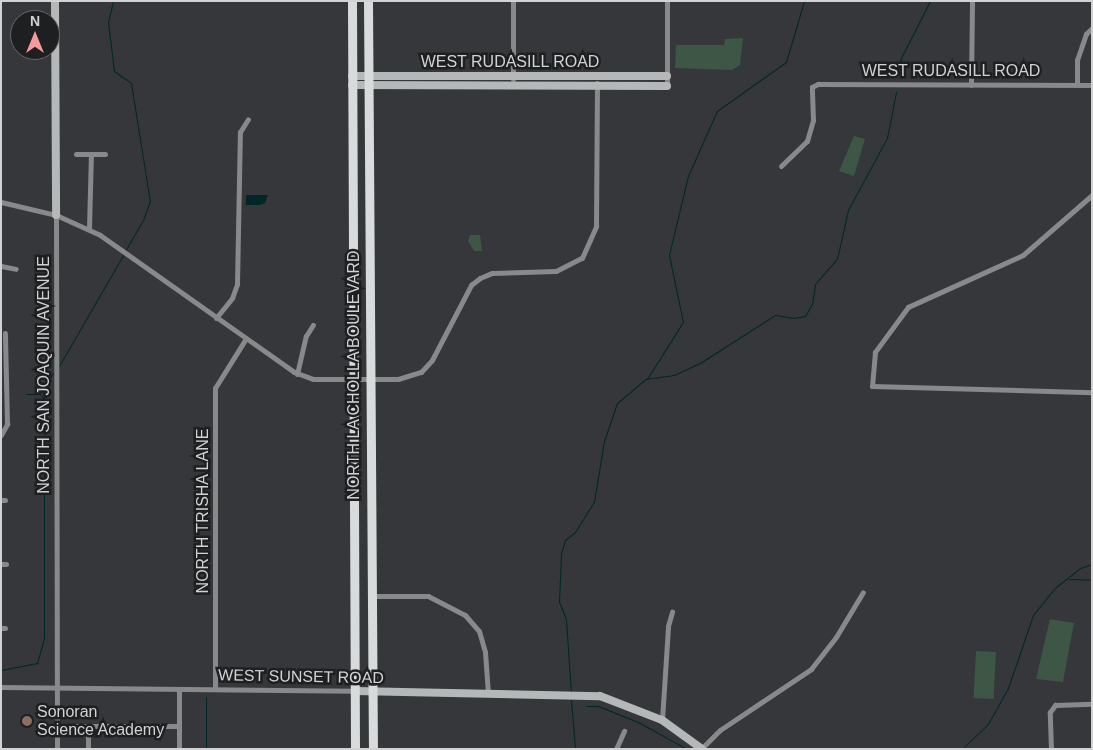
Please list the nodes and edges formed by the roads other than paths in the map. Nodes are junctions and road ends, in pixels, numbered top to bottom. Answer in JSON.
{"nodes":[{"id":1,"x":55,"y":1,"type":"edge"},
{"id":2,"x":352,"y":1,"type":"edge"},
{"id":3,"x":368,"y":1,"type":"edge"},
{"id":4,"x":513,"y":1,"type":"edge"},
{"id":5,"x":667,"y":1,"type":"edge"},
{"id":6,"x":972,"y":1,"type":"edge"},
{"id":7,"x":1092,"y":28,"type":"edge"},
{"id":8,"x":667,"y":76,"type":"junction"},
{"id":9,"x":513,"y":79,"type":"junction"},
{"id":10,"x":352,"y":81,"type":"junction"},
{"id":11,"x":368,"y":81,"type":"junction"},
{"id":12,"x":597,"y":84,"type":"junction"},
{"id":13,"x":971,"y":85,"type":"junction"},
{"id":14,"x":1077,"y":85,"type":"junction"},
{"id":15,"x":1092,"y":85,"type":"edge"},
{"id":16,"x":667,"y":86,"type":"joint"},
{"id":17,"x":248,"y":119,"type":"dead end"},
{"id":18,"x":76,"y":154,"type":"dead end"},
{"id":19,"x":91,"y":154,"type":"junction"},
{"id":20,"x":105,"y":154,"type":"dead end"},
{"id":21,"x":781,"y":166,"type":"dead end"},
{"id":22,"x":1092,"y":195,"type":"edge"},
{"id":23,"x":1,"y":202,"type":"edge"},
{"id":24,"x":56,"y":216,"type":"junction"},
{"id":25,"x":88,"y":228,"type":"junction"},
{"id":26,"x":1,"y":266,"type":"edge"},
{"id":27,"x":16,"y":269,"type":"dead end"},
{"id":28,"x":216,"y":318,"type":"junction"},
{"id":29,"x":313,"y":326,"type":"dead end"},
{"id":30,"x":5,"y":332,"type":"edge"},
{"id":31,"x":245,"y":340,"type":"junction"},
{"id":32,"x":297,"y":374,"type":"junction"},
{"id":33,"x":354,"y":380,"type":"junction"},
{"id":34,"x":368,"y":381,"type":"junction"},
{"id":35,"x":1092,"y":392,"type":"edge"},
{"id":36,"x":5,"y":434,"type":"edge"},
{"id":37,"x":863,"y":592,"type":"dead end"},
{"id":38,"x":370,"y":596,"type":"junction"},
{"id":39,"x":672,"y":612,"type":"dead end"},
{"id":40,"x":58,"y":686,"type":"junction"},
{"id":41,"x":1,"y":687,"type":"edge"},
{"id":42,"x":179,"y":689,"type":"junction"},
{"id":43,"x":215,"y":689,"type":"junction"},
{"id":44,"x":355,"y":691,"type":"junction"},
{"id":45,"x":372,"y":692,"type":"junction"},
{"id":46,"x":488,"y":694,"type":"junction"},
{"id":47,"x":1092,"y":704,"type":"edge"},
{"id":48,"x":662,"y":720,"type":"junction"},
{"id":49,"x":65,"y":726,"type":"dead end"},
{"id":50,"x":88,"y":726,"type":"junction"},
{"id":51,"x":179,"y":726,"type":"junction"},
{"id":52,"x":624,"y":731,"type":"dead end"},
{"id":53,"x":57,"y":749,"type":"edge"},
{"id":54,"x":88,"y":749,"type":"edge"},
{"id":55,"x":179,"y":749,"type":"edge"},
{"id":56,"x":355,"y":749,"type":"edge"},
{"id":57,"x":373,"y":749,"type":"edge"},
{"id":58,"x":616,"y":749,"type":"edge"},
{"id":59,"x":702,"y":749,"type":"edge"},
{"id":60,"x":1051,"y":749,"type":"edge"}],
"edges":[{"from":1,"to":24,"type":"street","name":"NORTH SAN JOAQUIN AVENUE"},
{"from":2,"to":10,"type":"main road","name":"NORTH LA CHOLLA BOULEVARD"},
{"from":3,"to":11,"type":"main road","name":"NORTH LA CHOLLA BOULEVARD"},
{"from":4,"to":9,"type":"street"},
{"from":5,"to":8,"type":"street"},
{"from":6,"to":13,"type":"street"},
{"from":7,"to":14,"type":"street"},
{"from":8,"to":9,"type":"street","name":"WEST RUDASILL ROAD"},
{"from":8,"to":16,"type":"street"},
{"from":9,"to":11,"type":"street","name":"WEST RUDASILL ROAD"},
{"from":10,"to":11,"type":"street","name":"WEST RUDASILL ROAD"},
{"from":10,"to":33,"type":"main road","name":"NORTH LA CHOLLA BOULEVARD"},
{"from":11,"to":12,"type":"street","name":"WEST RUDASILL ROAD"},
{"from":11,"to":34,"type":"main road","name":"NORTH LA CHOLLA BOULEVARD"},
{"from":12,"to":16,"type":"street","name":"WEST RUDASILL ROAD"},
{"from":12,"to":34,"type":"street"},
{"from":13,"to":14,"type":"street","name":"WEST RUDASILL ROAD"},
{"from":13,"to":21,"type":"street","name":"WEST RUDASILL ROAD"},
{"from":14,"to":15,"type":"street","name":"WEST RUDASILL ROAD"},
{"from":17,"to":28,"type":"street"},
{"from":18,"to":19,"type":"street"},
{"from":19,"to":20,"type":"street"},
{"from":19,"to":25,"type":"street"},
{"from":22,"to":35,"type":"street"},
{"from":23,"to":24,"type":"street"},
{"from":24,"to":25,"type":"street"},
{"from":24,"to":40,"type":"street","name":"NORTH SAN JOAQUIN AVENUE"},
{"from":25,"to":28,"type":"street"},
{"from":26,"to":27,"type":"street"},
{"from":28,"to":31,"type":"street"},
{"from":29,"to":32,"type":"street"},
{"from":30,"to":36,"type":"street"},
{"from":31,"to":32,"type":"street"},
{"from":31,"to":43,"type":"street","name":"NORTH TRISHA LANE"},
{"from":32,"to":33,"type":"street"},
{"from":33,"to":34,"type":"street"},
{"from":33,"to":44,"type":"main road","name":"NORTH LA CHOLLA BOULEVARD"},
{"from":34,"to":38,"type":"main road","name":"NORTH LA CHOLLA BOULEVARD"},
{"from":37,"to":59,"type":"street"},
{"from":38,"to":45,"type":"main road","name":"NORTH LA CHOLLA BOULEVARD"},
{"from":38,"to":46,"type":"street"},
{"from":39,"to":48,"type":"street"},
{"from":40,"to":41,"type":"street","name":"WEST SUNSET ROAD"},
{"from":40,"to":42,"type":"street","name":"WEST SUNSET ROAD"},
{"from":40,"to":53,"type":"street","name":"NORTH SAN JOAQUIN AVENUE"},
{"from":42,"to":43,"type":"street","name":"WEST SUNSET ROAD"},
{"from":42,"to":51,"type":"street"},
{"from":43,"to":44,"type":"street","name":"WEST SUNSET ROAD"},
{"from":44,"to":45,"type":"street","name":"WEST SUNSET ROAD"},
{"from":44,"to":56,"type":"main road","name":"NORTH LA CHOLLA BOULEVARD"},
{"from":45,"to":46,"type":"street","name":"WEST SUNSET ROAD"},
{"from":45,"to":57,"type":"main road","name":"NORTH LA CHOLLA BOULEVARD"},
{"from":46,"to":48,"type":"street","name":"WEST SUNSET ROAD"},
{"from":47,"to":60,"type":"street"},
{"from":48,"to":59,"type":"street","name":"WEST SUNSET ROAD"},
{"from":49,"to":50,"type":"street"},
{"from":50,"to":51,"type":"street"},
{"from":50,"to":54,"type":"street"},
{"from":51,"to":55,"type":"street"},
{"from":52,"to":58,"type":"street"}]}
